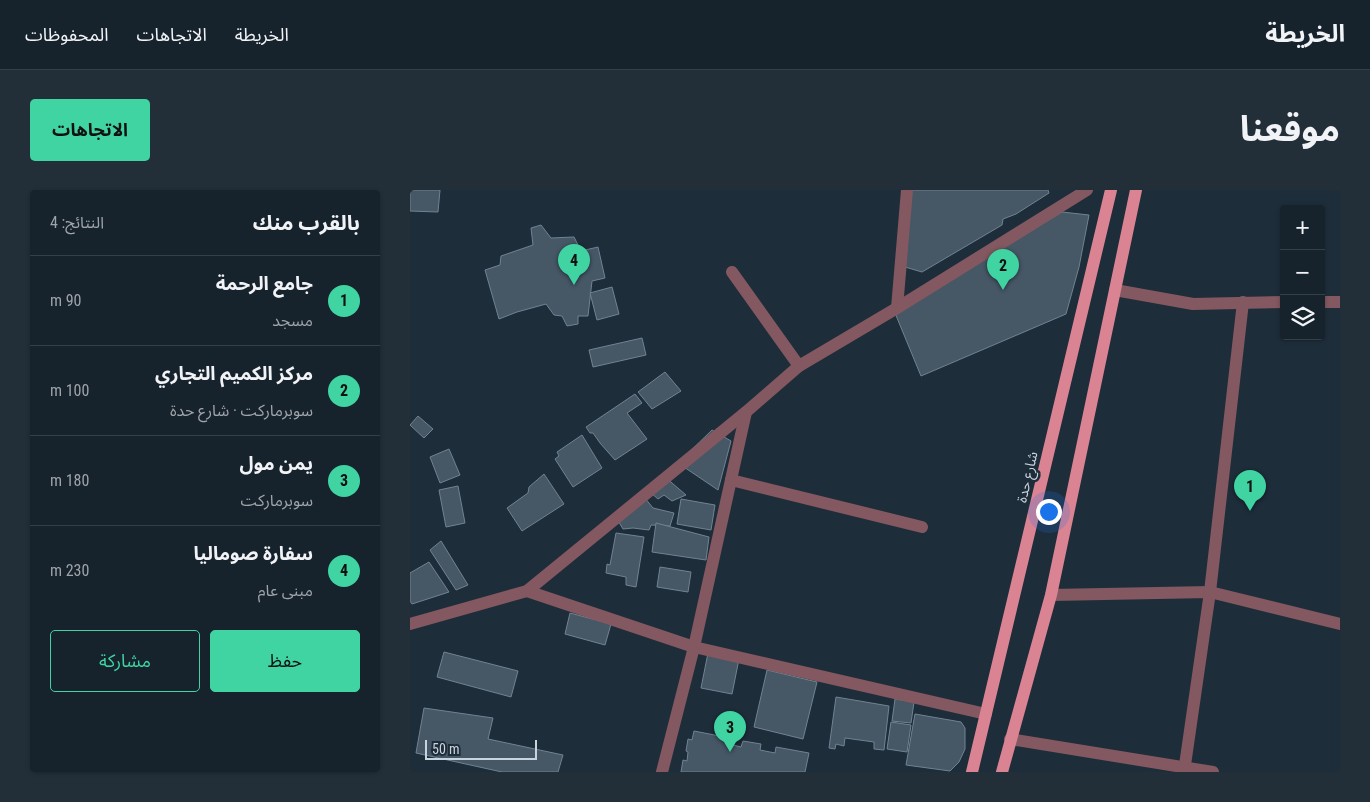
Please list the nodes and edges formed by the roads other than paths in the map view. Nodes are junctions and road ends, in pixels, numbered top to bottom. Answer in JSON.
{"nodes":[{"id":1,"x":907,"y":190,"type":"edge"},
{"id":2,"x":1087,"y":190,"type":"edge"},
{"id":3,"x":1111,"y":190,"type":"edge"},
{"id":4,"x":1136,"y":190,"type":"edge"},
{"id":5,"x":732,"y":272,"type":"dead end"},
{"id":6,"x":1115,"y":290,"type":"junction"},
{"id":7,"x":1243,"y":302,"type":"junction"},
{"id":8,"x":1280,"y":302,"type":"edge"},
{"id":9,"x":1325,"y":302,"type":"edge"},
{"id":10,"x":1340,"y":302,"type":"edge"},
{"id":11,"x":897,"y":308,"type":"junction"},
{"id":12,"x":799,"y":366,"type":"junction"},
{"id":13,"x":746,"y":412,"type":"junction"},
{"id":14,"x":731,"y":480,"type":"junction"},
{"id":15,"x":922,"y":527,"type":"dead end"},
{"id":16,"x":527,"y":591,"type":"junction"},
{"id":17,"x":1210,"y":592,"type":"junction"},
{"id":18,"x":1051,"y":595,"type":"junction"},
{"id":19,"x":410,"y":624,"type":"edge"},
{"id":20,"x":1340,"y":624,"type":"edge"},
{"id":21,"x":694,"y":647,"type":"junction"},
{"id":22,"x":986,"y":714,"type":"junction"},
{"id":23,"x":1010,"y":739,"type":"junction"},
{"id":24,"x":1184,"y":770,"type":"edge"},
{"id":25,"x":662,"y":772,"type":"edge"},
{"id":26,"x":972,"y":772,"type":"edge"},
{"id":27,"x":1002,"y":772,"type":"edge"},
{"id":28,"x":1213,"y":772,"type":"edge"}],
"edges":[{"from":1,"to":11,"type":"street"},
{"from":2,"to":11,"type":"street"},
{"from":3,"to":22,"type":"main road","name":"شارع حدة"},
{"from":4,"to":6,"type":"main road"},
{"from":5,"to":12,"type":"street"},
{"from":6,"to":7,"type":"street"},
{"from":6,"to":18,"type":"main road"},
{"from":7,"to":8,"type":"street"},
{"from":7,"to":17,"type":"street"},
{"from":9,"to":10,"type":"street"},
{"from":11,"to":12,"type":"street"},
{"from":12,"to":13,"type":"street"},
{"from":13,"to":14,"type":"street"},
{"from":13,"to":16,"type":"street"},
{"from":14,"to":15,"type":"street"},
{"from":14,"to":21,"type":"street"},
{"from":16,"to":19,"type":"street"},
{"from":16,"to":21,"type":"street"},
{"from":17,"to":18,"type":"street"},
{"from":17,"to":20,"type":"street"},
{"from":17,"to":24,"type":"street"},
{"from":18,"to":23,"type":"main road"},
{"from":21,"to":22,"type":"street"},
{"from":21,"to":25,"type":"street"},
{"from":22,"to":26,"type":"main road","name":"شارع حدة"},
{"from":23,"to":24,"type":"street"},
{"from":23,"to":27,"type":"main road"},
{"from":24,"to":28,"type":"street"}]}
